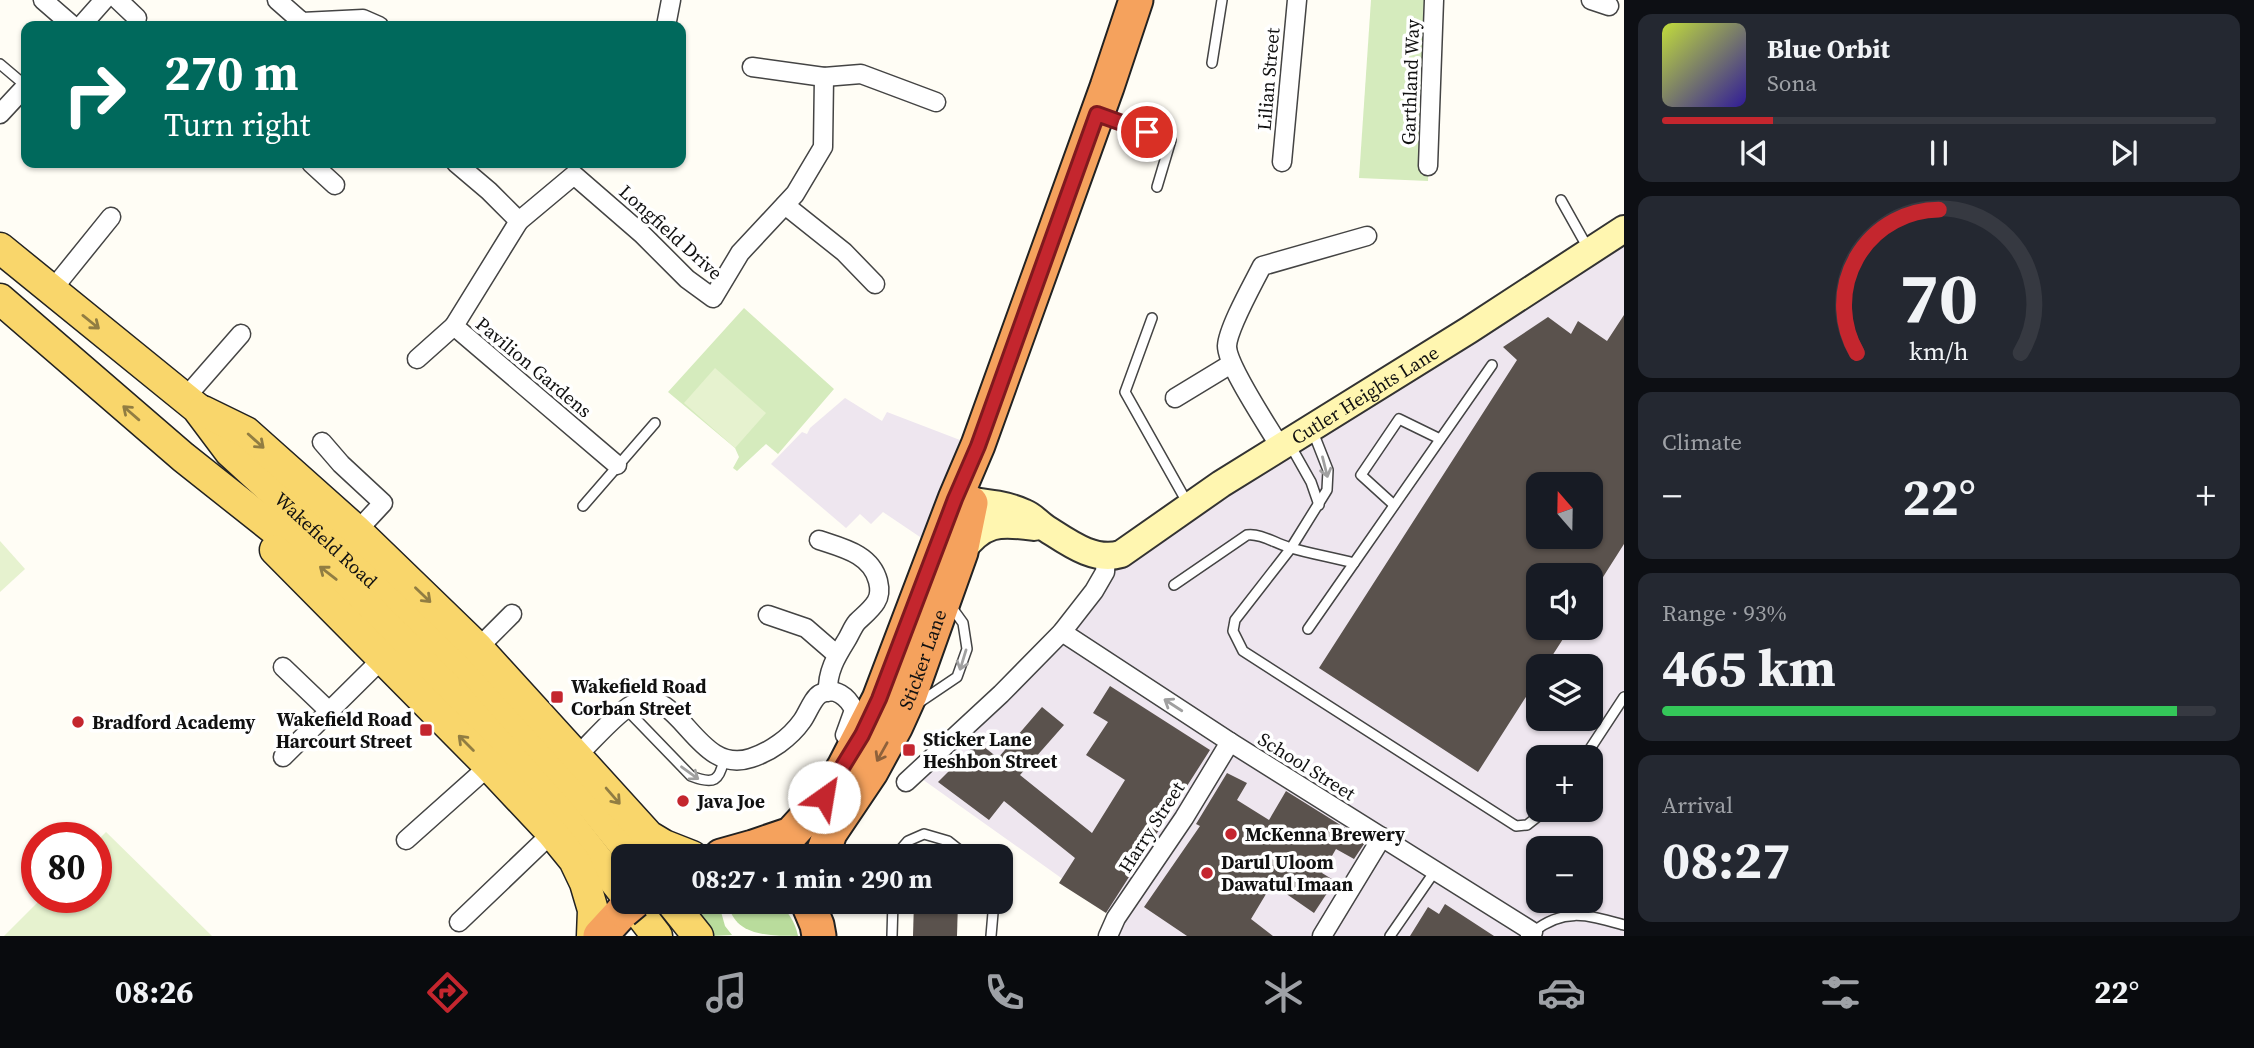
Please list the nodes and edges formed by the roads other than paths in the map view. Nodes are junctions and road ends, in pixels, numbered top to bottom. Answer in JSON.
{"nodes":[{"id":1,"x":43,"y":0,"type":"edge"},
{"id":2,"x":104,"y":0,"type":"edge"},
{"id":3,"x":118,"y":0,"type":"edge"},
{"id":4,"x":277,"y":0,"type":"edge"},
{"id":5,"x":671,"y":0,"type":"edge"},
{"id":6,"x":1136,"y":0,"type":"edge"},
{"id":7,"x":1222,"y":0,"type":"edge"},
{"id":8,"x":1297,"y":0,"type":"edge"},
{"id":9,"x":1434,"y":0,"type":"edge"},
{"id":10,"x":1591,"y":0,"type":"edge"},
{"id":11,"x":1609,"y":6,"type":"dead end"},
{"id":12,"x":137,"y":18,"type":"dead end"},
{"id":13,"x":67,"y":21,"type":"edge"},
{"id":14,"x":85,"y":21,"type":"edge"},
{"id":15,"x":300,"y":21,"type":"edge"},
{"id":16,"x":343,"y":21,"type":"edge"},
{"id":17,"x":368,"y":21,"type":"edge"},
{"id":18,"x":667,"y":21,"type":"edge"},
{"id":19,"x":1212,"y":63,"type":"dead end"},
{"id":20,"x":0,"y":64,"type":"edge"},
{"id":21,"x":752,"y":67,"type":"dead end"},
{"id":22,"x":824,"y":77,"type":"junction"},
{"id":23,"x":21,"y":82,"type":"edge"},
{"id":24,"x":21,"y":91,"type":"edge"},
{"id":25,"x":936,"y":102,"type":"dead end"},
{"id":26,"x":0,"y":114,"type":"edge"},
{"id":27,"x":1097,"y":114,"type":"junction"},
{"id":28,"x":1282,"y":162,"type":"dead end"},
{"id":29,"x":1429,"y":166,"type":"dead end"},
{"id":30,"x":316,"y":168,"type":"edge"},
{"id":31,"x":462,"y":168,"type":"edge"},
{"id":32,"x":577,"y":169,"type":"edge"},
{"id":33,"x":335,"y":185,"type":"dead end"},
{"id":34,"x":1157,"y":187,"type":"dead end"},
{"id":35,"x":1561,"y":200,"type":"dead end"},
{"id":36,"x":785,"y":205,"type":"junction"},
{"id":37,"x":111,"y":217,"type":"dead end"},
{"id":38,"x":519,"y":221,"type":"junction"},
{"id":39,"x":1624,"y":229,"type":"edge"},
{"id":40,"x":1367,"y":236,"type":"dead end"},
{"id":41,"x":0,"y":248,"type":"edge"},
{"id":42,"x":1590,"y":251,"type":"junction"},
{"id":43,"x":874,"y":284,"type":"dead end"},
{"id":44,"x":52,"y":290,"type":"junction"},
{"id":45,"x":0,"y":299,"type":"edge"},
{"id":46,"x":1152,"y":318,"type":"dead end"},
{"id":47,"x":454,"y":326,"type":"junction"},
{"id":48,"x":241,"y":334,"type":"dead end"},
{"id":49,"x":417,"y":359,"type":"dead end"},
{"id":50,"x":1231,"y":364,"type":"junction"},
{"id":51,"x":1492,"y":365,"type":"dead end"},
{"id":52,"x":1175,"y":398,"type":"dead end"},
{"id":53,"x":191,"y":403,"type":"junction"},
{"id":54,"x":655,"y":423,"type":"dead end"},
{"id":55,"x":1312,"y":429,"type":"junction"},
{"id":56,"x":1440,"y":439,"type":"junction"},
{"id":57,"x":322,"y":442,"type":"dead end"},
{"id":58,"x":1284,"y":445,"type":"junction"},
{"id":59,"x":183,"y":457,"type":"junction"},
{"id":60,"x":617,"y":465,"type":"junction"},
{"id":61,"x":963,"y":500,"type":"junction"},
{"id":62,"x":1189,"y":505,"type":"junction"},
{"id":63,"x":1319,"y":505,"type":"junction"},
{"id":64,"x":1394,"y":505,"type":"junction"},
{"id":65,"x":583,"y":506,"type":"dead end"},
{"id":66,"x":1046,"y":528,"type":"junction"},
{"id":67,"x":357,"y":531,"type":"junction"},
{"id":68,"x":819,"y":540,"type":"dead end"},
{"id":69,"x":1291,"y":548,"type":"junction"},
{"id":70,"x":961,"y":552,"type":"junction"},
{"id":71,"x":1106,"y":557,"type":"junction"},
{"id":72,"x":1354,"y":563,"type":"junction"},
{"id":73,"x":1174,"y":584,"type":"dead end"},
{"id":74,"x":512,"y":614,"type":"dead end"},
{"id":75,"x":768,"y":615,"type":"dead end"},
{"id":76,"x":1308,"y":629,"type":"dead end"},
{"id":77,"x":1062,"y":632,"type":"junction"},
{"id":78,"x":478,"y":648,"type":"junction"},
{"id":79,"x":836,"y":654,"type":"junction"},
{"id":80,"x":382,"y":659,"type":"junction"},
{"id":81,"x":284,"y":666,"type":"dead end"},
{"id":82,"x":828,"y":692,"type":"junction"},
{"id":83,"x":1624,"y":697,"type":"edge"},
{"id":84,"x":329,"y":711,"type":"junction"},
{"id":85,"x":622,"y":712,"type":"junction"},
{"id":86,"x":1230,"y":742,"type":"junction"},
{"id":87,"x":1593,"y":745,"type":"edge"},
{"id":88,"x":578,"y":756,"type":"junction"},
{"id":89,"x":283,"y":757,"type":"dead end"},
{"id":90,"x":724,"y":758,"type":"junction"},
{"id":91,"x":489,"y":766,"type":"junction"},
{"id":92,"x":906,"y":782,"type":"dead end"},
{"id":93,"x":824,"y":797,"type":"junction"},
{"id":94,"x":1531,"y":822,"type":"edge"},
{"id":95,"x":552,"y":833,"type":"junction"},
{"id":96,"x":1382,"y":837,"type":"junction"},
{"id":97,"x":406,"y":840,"type":"dead end"},
{"id":98,"x":623,"y":844,"type":"edge"},
{"id":99,"x":662,"y":844,"type":"edge"},
{"id":100,"x":764,"y":844,"type":"edge"},
{"id":101,"x":826,"y":844,"type":"edge"},
{"id":102,"x":905,"y":844,"type":"edge"},
{"id":103,"x":952,"y":844,"type":"edge"},
{"id":104,"x":1435,"y":871,"type":"junction"},
{"id":105,"x":611,"y":879,"type":"edge"},
{"id":106,"x":618,"y":914,"type":"edge"},
{"id":107,"x":639,"y":914,"type":"edge"},
{"id":108,"x":680,"y":914,"type":"edge"},
{"id":109,"x":893,"y":914,"type":"edge"},
{"id":110,"x":993,"y":914,"type":"edge"},
{"id":111,"x":459,"y":922,"type":"dead end"},
{"id":112,"x":1624,"y":925,"type":"edge"},
{"id":113,"x":1531,"y":934,"type":"edge"},
{"id":114,"x":592,"y":936,"type":"edge"},
{"id":115,"x":600,"y":936,"type":"edge"},
{"id":116,"x":657,"y":936,"type":"edge"},
{"id":117,"x":698,"y":936,"type":"edge"},
{"id":118,"x":892,"y":936,"type":"edge"},
{"id":119,"x":990,"y":936,"type":"edge"},
{"id":120,"x":1108,"y":936,"type":"edge"},
{"id":121,"x":1322,"y":936,"type":"edge"},
{"id":122,"x":1391,"y":936,"type":"edge"}],
"edges":[{"from":1,"to":13,"type":"street"},
{"from":2,"to":14,"type":"street"},
{"from":3,"to":12,"type":"street"},
{"from":4,"to":15,"type":"street"},
{"from":5,"to":18,"type":"street"},
{"from":6,"to":27,"type":"highway","name":"Sticker Lane"},
{"from":7,"to":19,"type":"lane"},
{"from":8,"to":28,"type":"street","name":"Lilian Street"},
{"from":9,"to":29,"type":"street","name":"Garthland Way"},
{"from":10,"to":11,"type":"street"},
{"from":16,"to":17,"type":"street"},
{"from":20,"to":23,"type":"lane"},
{"from":21,"to":22,"type":"street"},
{"from":22,"to":25,"type":"street"},
{"from":22,"to":36,"type":"street","name":"Longfield Drive"},
{"from":24,"to":26,"type":"street"},
{"from":27,"to":34,"type":"lane"},
{"from":27,"to":61,"type":"highway","name":"Sticker Lane"},
{"from":30,"to":33,"type":"street"},
{"from":31,"to":38,"type":"street"},
{"from":32,"to":36,"type":"street","name":"Longfield Drive"},
{"from":32,"to":38,"type":"street","name":"Longfield Drive"},
{"from":35,"to":42,"type":"lane"},
{"from":36,"to":43,"type":"street"},
{"from":37,"to":44,"type":"street"},
{"from":38,"to":47,"type":"street","name":"Pavilion Gardens"},
{"from":39,"to":42,"type":"street","name":"Cutler Heights Lane"},
{"from":40,"to":50,"type":"street"},
{"from":41,"to":44,"type":"main road","name":"Wakefield Road"},
{"from":42,"to":55,"type":"street","name":"Cutler Heights Lane"},
{"from":44,"to":53,"type":"main road","name":"Wakefield Road","one_way":true},
{"from":59,"to":45,"type":"main road","name":"Wakefield Road","one_way":true},
{"from":46,"to":62,"type":"lane"},
{"from":47,"to":49,"type":"street"},
{"from":47,"to":60,"type":"street","name":"Pavilion Gardens"},
{"from":48,"to":53,"type":"street"},
{"from":50,"to":52,"type":"street"},
{"from":50,"to":58,"type":"street"},
{"from":51,"to":56,"type":"lane"},
{"from":53,"to":67,"type":"main road","one_way":true},
{"from":53,"to":98,"type":"main road","name":"Wakefield Road"},
{"from":54,"to":60,"type":"lane"},
{"from":55,"to":58,"type":"street","name":"Cutler Heights Lane"},
{"from":55,"to":63,"type":"lane","one_way":true},
{"from":56,"to":64,"type":"lane"},
{"from":56,"to":64,"type":"lane"},
{"from":57,"to":67,"type":"street"},
{"from":58,"to":62,"type":"street","name":"Cutler Heights Lane"},
{"from":58,"to":63,"type":"lane"},
{"from":59,"to":80,"type":"main road"},
{"from":105,"to":59,"type":"main road","name":"Wakefield Road","one_way":true},
{"from":60,"to":65,"type":"lane"},
{"from":61,"to":66,"type":"street"},
{"from":61,"to":70,"type":"highway","name":"Sticker Lane"},
{"from":61,"to":93,"type":"highway","name":"Sticker Lane"},
{"from":62,"to":71,"type":"street","name":"Cutler Heights Lane"},
{"from":63,"to":69,"type":"lane"},
{"from":64,"to":72,"type":"lane"},
{"from":66,"to":70,"type":"street"},
{"from":66,"to":71,"type":"street"},
{"from":67,"to":78,"type":"main road","one_way":true},
{"from":68,"to":79,"type":"street"},
{"from":69,"to":72,"type":"lane"},
{"from":69,"to":73,"type":"lane"},
{"from":69,"to":94,"type":"lane"},
{"from":70,"to":101,"type":"highway","name":"Sticker Lane","one_way":true},
{"from":71,"to":77,"type":"street"},
{"from":72,"to":76,"type":"lane"},
{"from":74,"to":78,"type":"street"},
{"from":75,"to":79,"type":"street"},
{"from":86,"to":77,"type":"street","name":"School Street","one_way":true},
{"from":77,"to":92,"type":"street"},
{"from":78,"to":88,"type":"main road"},
{"from":79,"to":82,"type":"street"},
{"from":80,"to":84,"type":"street"},
{"from":91,"to":80,"type":"main road","one_way":true},
{"from":81,"to":84,"type":"street"},
{"from":82,"to":90,"type":"street"},
{"from":82,"to":93,"type":"street"},
{"from":83,"to":87,"type":"lane"},
{"from":84,"to":89,"type":"street"},
{"from":85,"to":88,"type":"street"},
{"from":85,"to":90,"type":"street"},
{"from":85,"to":90,"type":"lane","one_way":true},
{"from":86,"to":96,"type":"street","name":"School Street"},
{"from":86,"to":120,"type":"street","name":"Harry Street"},
{"from":88,"to":99,"type":"main road","one_way":true},
{"from":91,"to":95,"type":"main road"},
{"from":91,"to":97,"type":"street"},
{"from":93,"to":100,"type":"highway","name":"Sticker Lane"},
{"from":95,"to":111,"type":"street"},
{"from":95,"to":114,"type":"main road"},
{"from":96,"to":104,"type":"street","name":"School Street"},
{"from":96,"to":121,"type":"street"},
{"from":102,"to":103,"type":"lane"},
{"from":104,"to":113,"type":"street","name":"School Street"},
{"from":104,"to":122,"type":"lane"},
{"from":106,"to":115,"type":"highway"},
{"from":107,"to":116,"type":"main road","name":"Wakefield Road"},
{"from":108,"to":117,"type":"main road"},
{"from":109,"to":118,"type":"lane"},
{"from":110,"to":119,"type":"lane"},
{"from":112,"to":113,"type":"lane"}]}
